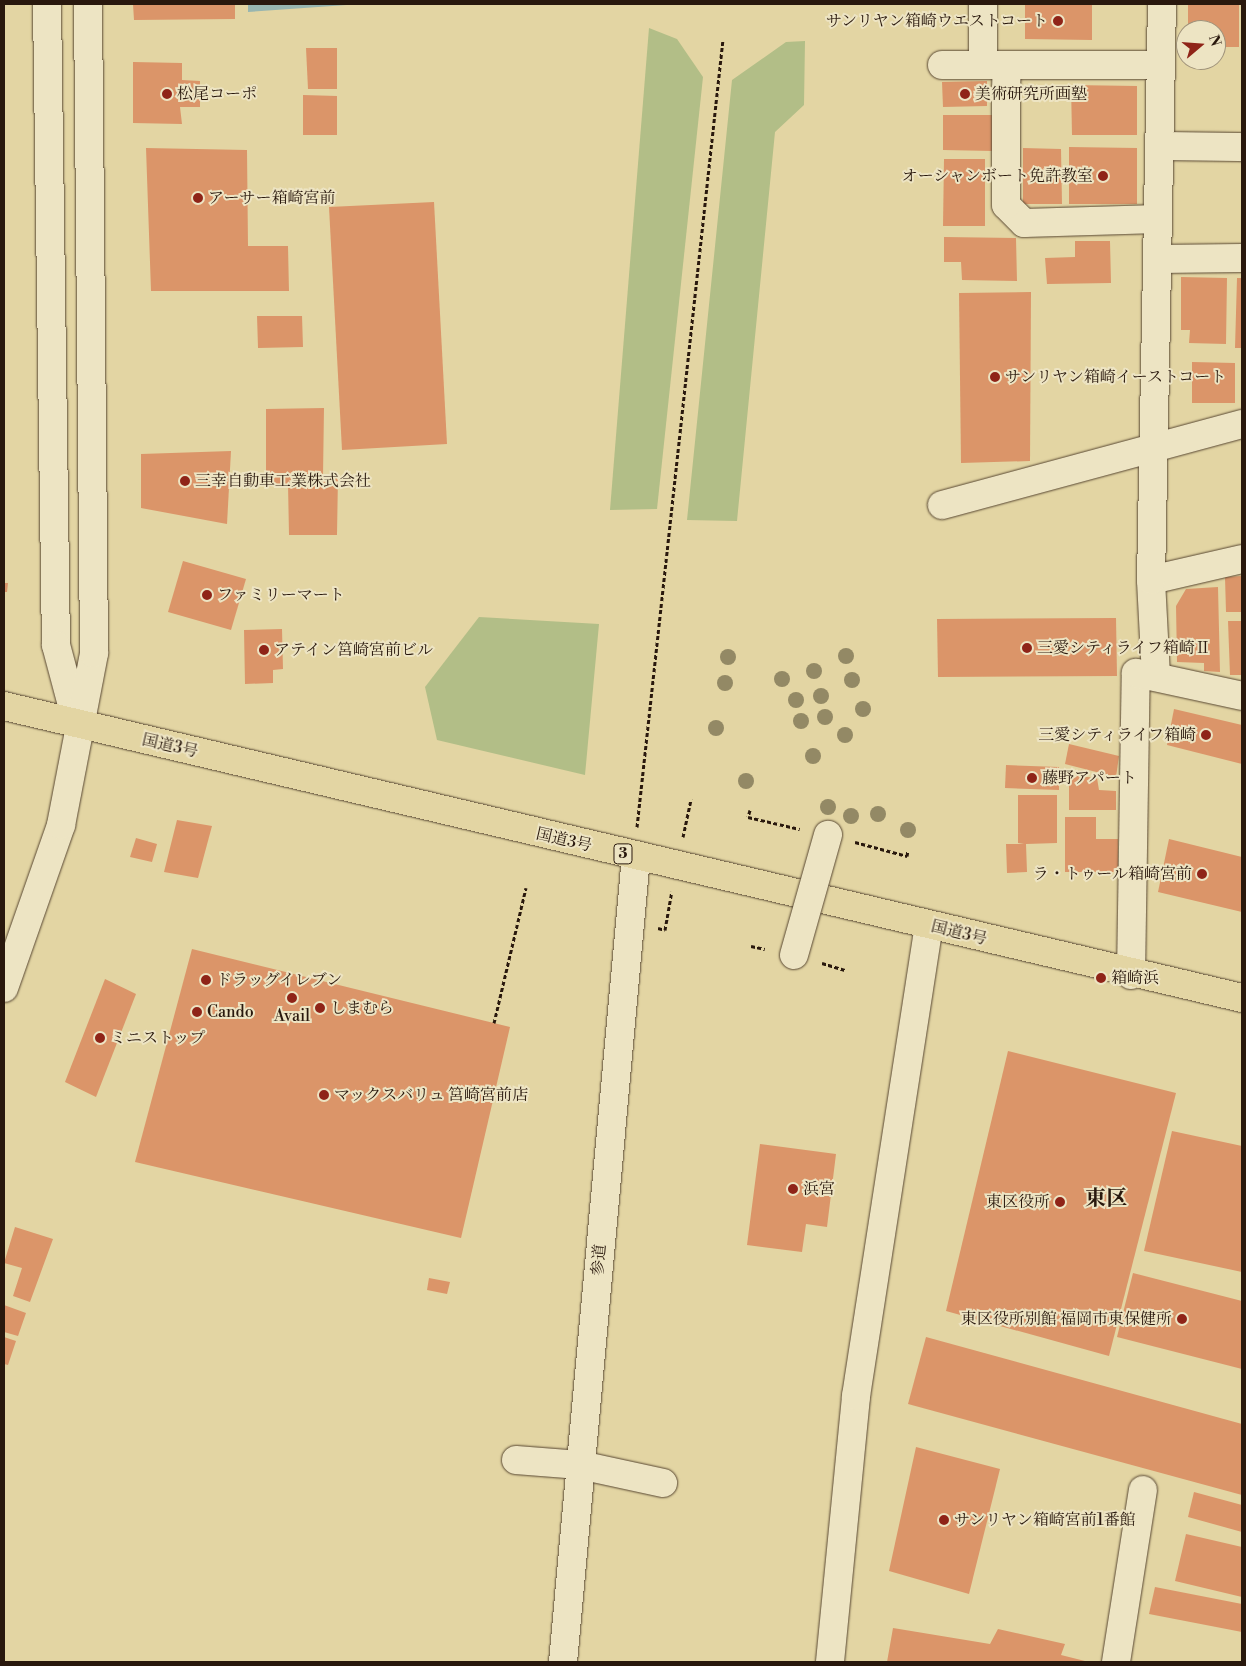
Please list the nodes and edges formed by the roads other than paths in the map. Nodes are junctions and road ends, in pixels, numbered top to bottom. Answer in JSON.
{"nodes":[{"id":1,"x":47,"y":4,"type":"edge"},
{"id":2,"x":88,"y":4,"type":"edge"},
{"id":3,"x":983,"y":4,"type":"edge"},
{"id":4,"x":1162,"y":4,"type":"edge"},
{"id":5,"x":995,"y":64,"type":"junction"},
{"id":6,"x":1161,"y":64,"type":"junction"},
{"id":7,"x":942,"y":65,"type":"dead end"},
{"id":8,"x":1160,"y":146,"type":"junction"},
{"id":9,"x":1242,"y":147,"type":"edge"},
{"id":10,"x":1158,"y":219,"type":"junction"},
{"id":11,"x":1242,"y":258,"type":"edge"},
{"id":12,"x":1159,"y":259,"type":"junction"},
{"id":13,"x":1242,"y":424,"type":"edge"},
{"id":14,"x":1154,"y":446,"type":"junction"},
{"id":15,"x":942,"y":505,"type":"dead end"},
{"id":16,"x":1242,"y":559,"type":"edge"},
{"id":17,"x":1151,"y":580,"type":"junction"},
{"id":18,"x":1156,"y":676,"type":"junction"},
{"id":19,"x":1242,"y":696,"type":"edge"},
{"id":20,"x":4,"y":706,"type":"edge"},
{"id":21,"x":77,"y":723,"type":"junction"},
{"id":22,"x":828,"y":835,"type":"dead end"},
{"id":23,"x":636,"y":857,"type":"junction"},
{"id":24,"x":929,"y":926,"type":"junction"},
{"id":25,"x":794,"y":955,"type":"dead end"},
{"id":26,"x":1131,"y":975,"type":"junction"},
{"id":27,"x":4,"y":988,"type":"edge"},
{"id":28,"x":1242,"y":998,"type":"edge"},
{"id":29,"x":516,"y":1460,"type":"dead end"},
{"id":30,"x":580,"y":1465,"type":"junction"},
{"id":31,"x":663,"y":1483,"type":"dead end"},
{"id":32,"x":1143,"y":1490,"type":"dead end"},
{"id":33,"x":563,"y":1662,"type":"edge"},
{"id":34,"x":830,"y":1662,"type":"edge"},
{"id":35,"x":1116,"y":1662,"type":"edge"}],
"edges":[{"from":1,"to":21,"type":"street"},
{"from":2,"to":21,"type":"street"},
{"from":3,"to":5,"type":"street"},
{"from":4,"to":6,"type":"street"},
{"from":5,"to":6,"type":"street"},
{"from":5,"to":7,"type":"street"},
{"from":5,"to":10,"type":"street"},
{"from":6,"to":8,"type":"street"},
{"from":8,"to":9,"type":"street"},
{"from":8,"to":10,"type":"street"},
{"from":10,"to":12,"type":"street"},
{"from":11,"to":12,"type":"street"},
{"from":12,"to":14,"type":"street"},
{"from":13,"to":14,"type":"street"},
{"from":14,"to":15,"type":"street"},
{"from":14,"to":17,"type":"street"},
{"from":16,"to":17,"type":"street"},
{"from":17,"to":18,"type":"street"},
{"from":18,"to":19,"type":"street"},
{"from":18,"to":26,"type":"street"},
{"from":20,"to":21,"type":"highway","name":"国道3号","number":"3"},
{"from":21,"to":23,"type":"highway","name":"国道3号","number":"3"},
{"from":21,"to":27,"type":"street"},
{"from":22,"to":25,"type":"street","bridge":true},
{"from":23,"to":24,"type":"highway","name":"国道3号","number":"3"},
{"from":23,"to":30,"type":"street","name":"参道"},
{"from":24,"to":26,"type":"highway","name":"国道3号","number":"3"},
{"from":24,"to":34,"type":"street"},
{"from":26,"to":28,"type":"highway","name":"国道3号","number":"3"},
{"from":29,"to":30,"type":"street"},
{"from":30,"to":31,"type":"street"},
{"from":30,"to":33,"type":"street","name":"参道"},
{"from":32,"to":35,"type":"street"}]}
